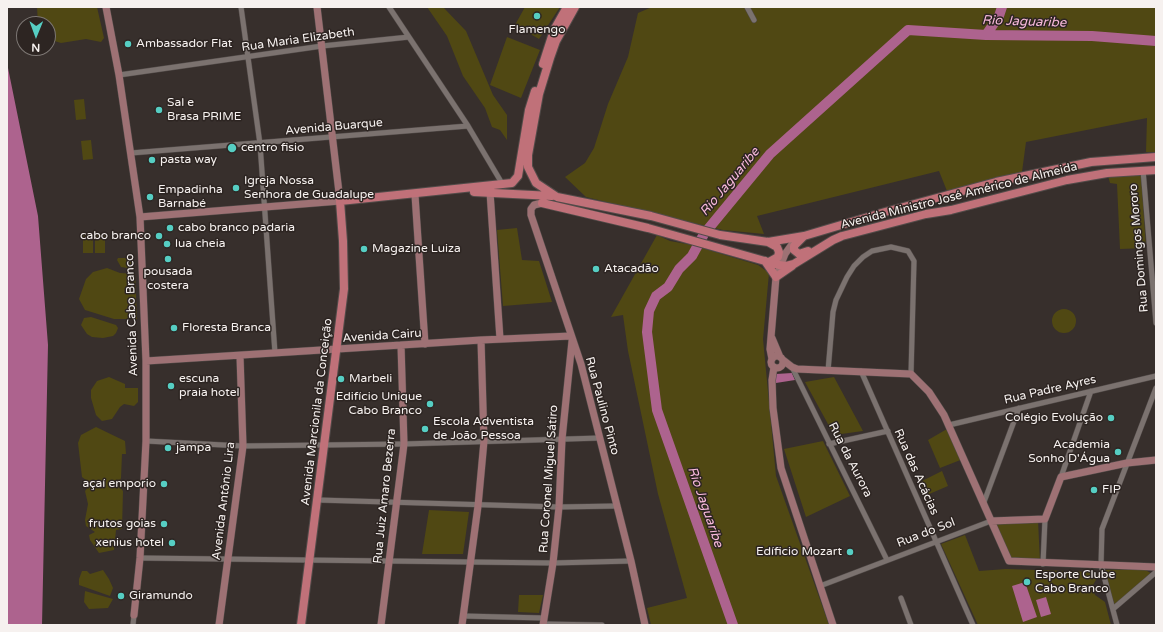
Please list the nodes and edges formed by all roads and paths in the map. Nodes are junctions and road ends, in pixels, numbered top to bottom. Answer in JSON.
{"nodes":[{"id":1,"x":106,"y":7,"type":"edge"},
{"id":2,"x":241,"y":7,"type":"edge"},
{"id":3,"x":317,"y":7,"type":"edge"},
{"id":4,"x":389,"y":7,"type":"edge"},
{"id":5,"x":567,"y":7,"type":"edge"},
{"id":6,"x":575,"y":7,"type":"edge"},
{"id":7,"x":747,"y":7,"type":"edge"},
{"id":8,"x":754,"y":20,"type":"dead end"},
{"id":9,"x":409,"y":37,"type":"junction"},
{"id":10,"x":322,"y":46,"type":"junction"},
{"id":11,"x":249,"y":57,"type":"junction"},
{"id":12,"x":119,"y":75,"type":"junction"},
{"id":13,"x":468,"y":126,"type":"junction"},
{"id":14,"x":332,"y":138,"type":"junction"},
{"id":15,"x":260,"y":144,"type":"junction"},
{"id":16,"x":131,"y":153,"type":"junction"},
{"id":17,"x":1156,"y":157,"type":"edge"},
{"id":18,"x":1143,"y":170,"type":"junction"},
{"id":19,"x":1156,"y":170,"type":"edge"},
{"id":20,"x":503,"y":185,"type":"junction"},
{"id":21,"x":451,"y":191,"type":"junction"},
{"id":22,"x":490,"y":192,"type":"junction"},
{"id":23,"x":415,"y":195,"type":"junction"},
{"id":24,"x":557,"y":197,"type":"junction"},
{"id":25,"x":340,"y":201,"type":"junction"},
{"id":26,"x":542,"y":203,"type":"joint"},
{"id":27,"x":264,"y":207,"type":"junction"},
{"id":28,"x":140,"y":217,"type":"junction"},
{"id":29,"x":800,"y":237,"type":"junction"},
{"id":30,"x":768,"y":242,"type":"junction"},
{"id":31,"x":826,"y":243,"type":"junction"},
{"id":32,"x":767,"y":262,"type":"junction"},
{"id":33,"x":794,"y":264,"type":"junction"},
{"id":34,"x":779,"y":265,"type":"junction"},
{"id":35,"x":1153,"y":265,"type":"edge"},
{"id":36,"x":776,"y":277,"type":"junction"},
{"id":37,"x":1156,"y":323,"type":"edge"},
{"id":38,"x":571,"y":336,"type":"junction"},
{"id":39,"x":772,"y":338,"type":"junction"},
{"id":40,"x":500,"y":339,"type":"junction"},
{"id":41,"x":481,"y":340,"type":"junction"},
{"id":42,"x":425,"y":344,"type":"junction"},
{"id":43,"x":401,"y":345,"type":"junction"},
{"id":44,"x":337,"y":350,"type":"junction"},
{"id":45,"x":275,"y":353,"type":"junction"},
{"id":46,"x":240,"y":356,"type":"junction"},
{"id":47,"x":782,"y":358,"type":"junction"},
{"id":48,"x":570,"y":360,"type":"junction"},
{"id":49,"x":146,"y":361,"type":"junction"},
{"id":50,"x":581,"y":364,"type":"junction"},
{"id":51,"x":774,"y":365,"type":"junction"},
{"id":52,"x":793,"y":369,"type":"junction"},
{"id":53,"x":828,"y":371,"type":"junction"},
{"id":54,"x":861,"y":371,"type":"junction"},
{"id":55,"x":911,"y":374,"type":"junction"},
{"id":56,"x":1156,"y":376,"type":"edge"},
{"id":57,"x":1156,"y":388,"type":"edge"},
{"id":58,"x":1091,"y":391,"type":"junction"},
{"id":59,"x":402,"y":398,"type":"junction"},
{"id":60,"x":411,"y":398,"type":"dead end"},
{"id":61,"x":1019,"y":408,"type":"junction"},
{"id":62,"x":949,"y":425,"type":"junction"},
{"id":63,"x":888,"y":431,"type":"junction"},
{"id":64,"x":600,"y":438,"type":"junction"},
{"id":65,"x":562,"y":439,"type":"junction"},
{"id":66,"x":146,"y":441,"type":"junction"},
{"id":67,"x":484,"y":441,"type":"junction"},
{"id":68,"x":404,"y":444,"type":"junction"},
{"id":69,"x":829,"y":444,"type":"junction"},
{"id":70,"x":324,"y":445,"type":"junction"},
{"id":71,"x":243,"y":446,"type":"junction"},
{"id":72,"x":1156,"y":460,"type":"edge"},
{"id":73,"x":1127,"y":462,"type":"junction"},
{"id":74,"x":1061,"y":477,"type":"junction"},
{"id":75,"x":318,"y":500,"type":"junction"},
{"id":76,"x":984,"y":502,"type":"junction"},
{"id":77,"x":397,"y":503,"type":"junction"},
{"id":78,"x":478,"y":506,"type":"junction"},
{"id":79,"x":617,"y":506,"type":"junction"},
{"id":80,"x":559,"y":507,"type":"junction"},
{"id":81,"x":1045,"y":519,"type":"junction"},
{"id":82,"x":991,"y":521,"type":"junction"},
{"id":83,"x":936,"y":541,"type":"junction"},
{"id":84,"x":140,"y":558,"type":"junction"},
{"id":85,"x":229,"y":559,"type":"junction"},
{"id":86,"x":309,"y":560,"type":"junction"},
{"id":87,"x":888,"y":560,"type":"junction"},
{"id":88,"x":390,"y":561,"type":"junction"},
{"id":89,"x":471,"y":561,"type":"junction"},
{"id":90,"x":631,"y":561,"type":"junction"},
{"id":91,"x":553,"y":563,"type":"junction"},
{"id":92,"x":1043,"y":564,"type":"junction"},
{"id":93,"x":1101,"y":565,"type":"junction"},
{"id":94,"x":1156,"y":567,"type":"edge"},
{"id":95,"x":1156,"y":572,"type":"edge"},
{"id":96,"x":820,"y":586,"type":"junction"},
{"id":97,"x":901,"y":598,"type":"dead end"},
{"id":98,"x":1113,"y":609,"type":"junction"},
{"id":99,"x":134,"y":615,"type":"joint"},
{"id":100,"x":464,"y":616,"type":"junction"},
{"id":101,"x":543,"y":622,"type":"edge"},
{"id":102,"x":133,"y":625,"type":"edge"},
{"id":103,"x":219,"y":625,"type":"edge"},
{"id":104,"x":301,"y":625,"type":"edge"},
{"id":105,"x":381,"y":625,"type":"edge"},
{"id":106,"x":462,"y":625,"type":"edge"},
{"id":107,"x":602,"y":625,"type":"edge"},
{"id":108,"x":645,"y":625,"type":"edge"},
{"id":109,"x":833,"y":625,"type":"edge"},
{"id":110,"x":911,"y":625,"type":"edge"},
{"id":111,"x":973,"y":625,"type":"edge"},
{"id":112,"x":1117,"y":625,"type":"edge"}],
"edges":[{"from":1,"to":12,"type":"street","name":"Avenida Cabo Branco"},
{"from":2,"to":11,"type":"street"},
{"from":3,"to":10,"type":"street"},
{"from":4,"to":9,"type":"street"},
{"from":5,"to":20,"type":"main road"},
{"from":6,"to":24,"type":"main road","name":"Avenida Ministro José Américo de Almeida"},
{"from":7,"to":8,"type":"street"},
{"from":9,"to":10,"type":"street","name":"Rua Maria Elizabeth"},
{"from":9,"to":13,"type":"street"},
{"from":10,"to":11,"type":"street","name":"Rua Maria Elizabeth"},
{"from":10,"to":14,"type":"street"},
{"from":11,"to":12,"type":"street","name":"Rua Maria Elizabeth"},
{"from":11,"to":15,"type":"street"},
{"from":12,"to":16,"type":"street","name":"Avenida Cabo Branco"},
{"from":13,"to":14,"type":"street","name":"Avenida Buarque"},
{"from":13,"to":20,"type":"street"},
{"from":14,"to":15,"type":"street","name":"Avenida Buarque"},
{"from":14,"to":25,"type":"street"},
{"from":15,"to":16,"type":"street","name":"Avenida Buarque"},
{"from":15,"to":27,"type":"street"},
{"from":16,"to":28,"type":"street","name":"Avenida Cabo Branco"},
{"from":17,"to":29,"type":"main road","name":"Avenida Ministro José Américo de Almeida"},
{"from":18,"to":19,"type":"main road","name":"Avenida Ministro José Américo de Almeida"},
{"from":18,"to":31,"type":"main road","name":"Avenida Ministro José Américo de Almeida"},
{"from":18,"to":35,"type":"street","name":"Rua Domingos Mororo"},
{"from":20,"to":21,"type":"main road"},
{"from":21,"to":22,"type":"main road"},
{"from":21,"to":23,"type":"main road"},
{"from":22,"to":24,"type":"main road"},
{"from":22,"to":40,"type":"street"},
{"from":23,"to":25,"type":"main road"},
{"from":23,"to":42,"type":"street"},
{"from":24,"to":30,"type":"main road","name":"Avenida Ministro José Américo de Almeida"},
{"from":25,"to":27,"type":"street"},
{"from":25,"to":44,"type":"main road","name":"Avenida Marcionila da Conceição"},
{"from":26,"to":32,"type":"main road","name":"Avenida Ministro José Américo de Almeida"},
{"from":26,"to":38,"type":"street","name":"Rua Paulino Pinto"},
{"from":27,"to":28,"type":"street"},
{"from":27,"to":45,"type":"street"},
{"from":28,"to":49,"type":"street","name":"Avenida Cabo Branco"},
{"from":29,"to":30,"type":"main road","name":"Avenida Ministro José Américo de Almeida"},
{"from":29,"to":31,"type":"main road"},
{"from":29,"to":34,"type":"street"},
{"from":30,"to":32,"type":"main road"},
{"from":31,"to":33,"type":"main road","name":"Avenida Ministro José Américo de Almeida"},
{"from":32,"to":34,"type":"main road","name":"Avenida Ministro José Américo de Almeida"},
{"from":32,"to":36,"type":"main road"},
{"from":33,"to":34,"type":"main road","name":"Avenida Ministro José Américo de Almeida"},
{"from":33,"to":36,"type":"main road"},
{"from":34,"to":36,"type":"street"},
{"from":35,"to":37,"type":"street","name":"Rua Domingos Mororo"},
{"from":36,"to":39,"type":"street"},
{"from":38,"to":40,"type":"street","name":"Avenida Cairu"},
{"from":38,"to":48,"type":"street","name":"Rua Coronel Miguel Sátiro"},
{"from":38,"to":50,"type":"street","name":"Rua Paulino Pinto"},
{"from":39,"to":47,"type":"street"},
{"from":39,"to":51,"type":"street"},
{"from":40,"to":41,"type":"street","name":"Avenida Cairu"},
{"from":41,"to":42,"type":"street","name":"Avenida Cairu"},
{"from":41,"to":67,"type":"street"},
{"from":42,"to":43,"type":"street","name":"Avenida Cairu"},
{"from":43,"to":44,"type":"street","name":"Avenida Cairu"},
{"from":43,"to":59,"type":"street","name":"Rua Juiz Amaro Bezerra"},
{"from":44,"to":45,"type":"street","name":"Avenida Cairu"},
{"from":44,"to":70,"type":"main road","name":"Avenida Marcionila da Conceição"},
{"from":45,"to":46,"type":"street","name":"Avenida Cairu"},
{"from":46,"to":49,"type":"street","name":"Avenida Cairu"},
{"from":46,"to":71,"type":"street","name":"Avenida Antônio Lira"},
{"from":47,"to":51,"type":"street"},
{"from":47,"to":52,"type":"street"},
{"from":48,"to":50,"type":"street"},
{"from":48,"to":65,"type":"street","name":"Rua Coronel Miguel Sátiro"},
{"from":49,"to":66,"type":"street","name":"Avenida Cabo Branco"},
{"from":50,"to":64,"type":"street","name":"Rua Paulino Pinto"},
{"from":51,"to":52,"type":"street"},
{"from":51,"to":96,"type":"street"},
{"from":52,"to":53,"type":"street"},
{"from":52,"to":69,"type":"street","name":"Rua da Aurora"},
{"from":53,"to":54,"type":"street"},
{"from":53,"to":55,"type":"street"},
{"from":54,"to":55,"type":"street"},
{"from":54,"to":63,"type":"street","name":"Rua das Acácias"},
{"from":55,"to":62,"type":"street"},
{"from":56,"to":58,"type":"street","name":"Rua Padre Ayres"},
{"from":57,"to":73,"type":"street"},
{"from":58,"to":61,"type":"street","name":"Rua Padre Ayres"},
{"from":58,"to":74,"type":"street"},
{"from":59,"to":60,"type":"street"},
{"from":59,"to":68,"type":"street","name":"Rua Juiz Amaro Bezerra"},
{"from":61,"to":62,"type":"street","name":"Rua Padre Ayres"},
{"from":61,"to":76,"type":"street"},
{"from":62,"to":76,"type":"street"},
{"from":63,"to":69,"type":"street"},
{"from":63,"to":83,"type":"street","name":"Rua das Acácias"},
{"from":64,"to":65,"type":"street"},
{"from":64,"to":79,"type":"street","name":"Rua Paulino Pinto"},
{"from":65,"to":67,"type":"street"},
{"from":65,"to":80,"type":"street","name":"Rua Coronel Miguel Sátiro"},
{"from":66,"to":71,"type":"street"},
{"from":66,"to":84,"type":"street","name":"Avenida Cabo Branco"},
{"from":67,"to":68,"type":"street"},
{"from":67,"to":78,"type":"street"},
{"from":68,"to":70,"type":"street"},
{"from":68,"to":77,"type":"street","name":"Rua Juiz Amaro Bezerra"},
{"from":69,"to":87,"type":"street","name":"Rua da Aurora"},
{"from":70,"to":71,"type":"street"},
{"from":70,"to":75,"type":"main road","name":"Avenida Marcionila da Conceição"},
{"from":71,"to":85,"type":"street","name":"Avenida Antônio Lira"},
{"from":72,"to":73,"type":"street"},
{"from":73,"to":74,"type":"street"},
{"from":73,"to":93,"type":"street"},
{"from":74,"to":81,"type":"street"},
{"from":75,"to":77,"type":"street"},
{"from":75,"to":86,"type":"main road","name":"Avenida Marcionila da Conceição"},
{"from":76,"to":82,"type":"street"},
{"from":77,"to":78,"type":"street"},
{"from":77,"to":88,"type":"street","name":"Rua Juiz Amaro Bezerra"},
{"from":78,"to":80,"type":"street"},
{"from":78,"to":89,"type":"street"},
{"from":79,"to":80,"type":"street"},
{"from":79,"to":90,"type":"street","name":"Rua Paulino Pinto"},
{"from":80,"to":91,"type":"street","name":"Rua Coronel Miguel Sátiro"},
{"from":81,"to":82,"type":"street","name":"Rua do Sol"},
{"from":81,"to":92,"type":"street"},
{"from":82,"to":83,"type":"street","name":"Rua do Sol"},
{"from":82,"to":92,"type":"street"},
{"from":83,"to":87,"type":"street","name":"Rua do Sol"},
{"from":83,"to":111,"type":"street","name":"Rua das Acácias"},
{"from":84,"to":85,"type":"street"},
{"from":84,"to":99,"type":"street","name":"Avenida Cabo Branco"},
{"from":85,"to":86,"type":"street"},
{"from":85,"to":103,"type":"street","name":"Avenida Antônio Lira"},
{"from":86,"to":88,"type":"street"},
{"from":86,"to":104,"type":"main road","name":"Avenida Marcionila da Conceição"},
{"from":87,"to":96,"type":"street","name":"Rua do Sol"},
{"from":88,"to":89,"type":"street"},
{"from":88,"to":105,"type":"street","name":"Rua Juiz Amaro Bezerra"},
{"from":89,"to":91,"type":"street"},
{"from":89,"to":100,"type":"street"},
{"from":90,"to":91,"type":"street"},
{"from":90,"to":108,"type":"street","name":"Rua Paulino Pinto"},
{"from":91,"to":101,"type":"street","name":"Rua Coronel Miguel Sátiro"},
{"from":92,"to":93,"type":"street"},
{"from":93,"to":94,"type":"street"},
{"from":93,"to":98,"type":"street"},
{"from":95,"to":98,"type":"street"},
{"from":96,"to":109,"type":"street"},
{"from":97,"to":110,"type":"street"},
{"from":98,"to":112,"type":"street"},
{"from":99,"to":102,"type":"street","name":"Avenida Cabo Branco"},
{"from":100,"to":101,"type":"street"},
{"from":100,"to":106,"type":"street"},
{"from":101,"to":107,"type":"street"}]}
